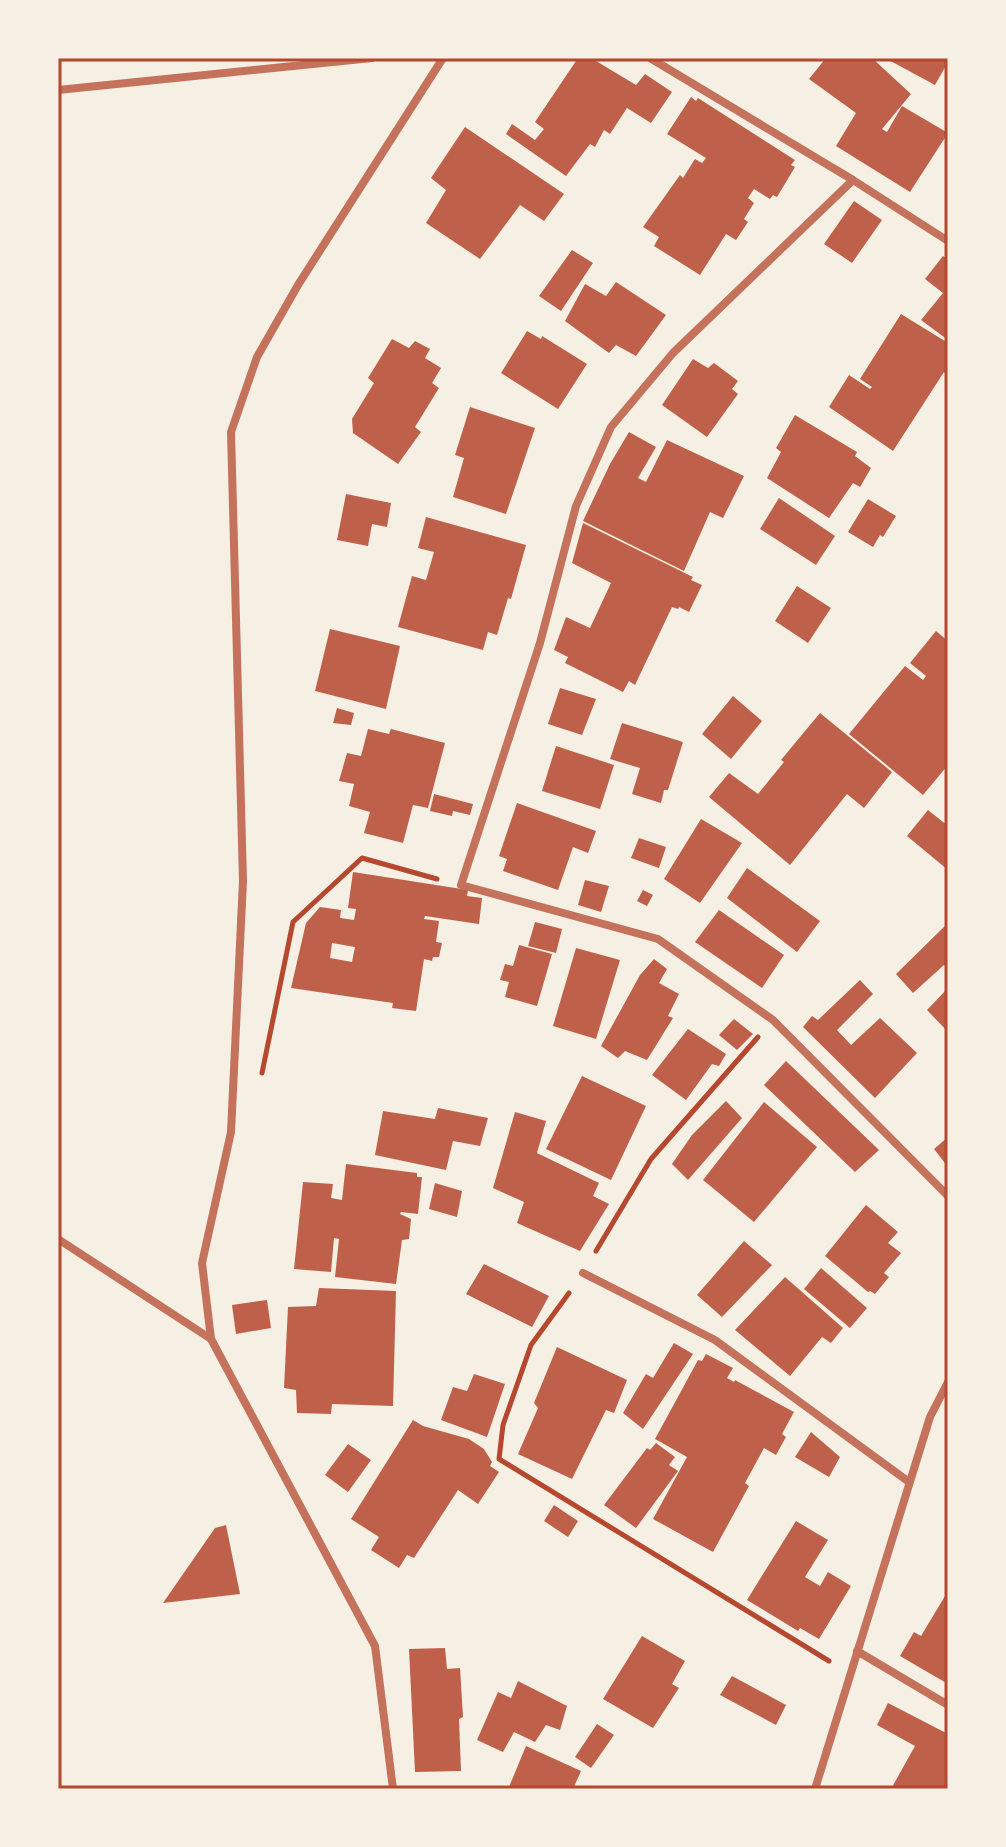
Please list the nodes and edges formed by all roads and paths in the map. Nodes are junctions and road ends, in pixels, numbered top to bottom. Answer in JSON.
{"nodes":[{"id":1,"x":372,"y":58,"type":"edge"},
{"id":2,"x":443,"y":58,"type":"edge"},
{"id":3,"x":650,"y":58,"type":"edge"},
{"id":4,"x":58,"y":90,"type":"edge"},
{"id":5,"x":853,"y":180,"type":"junction"},
{"id":6,"x":948,"y":241,"type":"edge"},
{"id":7,"x":461,"y":885,"type":"junction"},
{"id":8,"x":773,"y":1020,"type":"junction"},
{"id":9,"x":259,"y":1086,"type":"dead end"},
{"id":10,"x":948,"y":1196,"type":"edge"},
{"id":11,"x":58,"y":1239,"type":"edge"},
{"id":12,"x":583,"y":1273,"type":"junction"},
{"id":13,"x":211,"y":1339,"type":"junction"},
{"id":14,"x":948,"y":1382,"type":"edge"},
{"id":15,"x":909,"y":1482,"type":"junction"},
{"id":16,"x":857,"y":1651,"type":"junction"},
{"id":17,"x":850,"y":1674,"type":"junction"},
{"id":18,"x":948,"y":1705,"type":"edge"},
{"id":19,"x":393,"y":1789,"type":"edge"},
{"id":20,"x":815,"y":1789,"type":"edge"}],
"edges":[{"from":1,"to":4,"type":"street"},
{"from":2,"to":13,"type":"street"},
{"from":3,"to":5,"type":"street"},
{"from":5,"to":6,"type":"street"},
{"from":5,"to":7,"type":"street"},
{"from":7,"to":8,"type":"street"},
{"from":7,"to":9,"type":"path"},
{"from":8,"to":10,"type":"street"},
{"from":8,"to":12,"type":"path"},
{"from":11,"to":13,"type":"street"},
{"from":12,"to":15,"type":"street"},
{"from":12,"to":17,"type":"path"},
{"from":13,"to":19,"type":"street"},
{"from":14,"to":15,"type":"street"},
{"from":15,"to":16,"type":"street"},
{"from":16,"to":17,"type":"street"},
{"from":16,"to":18,"type":"street"},
{"from":17,"to":20,"type":"street"}]}
